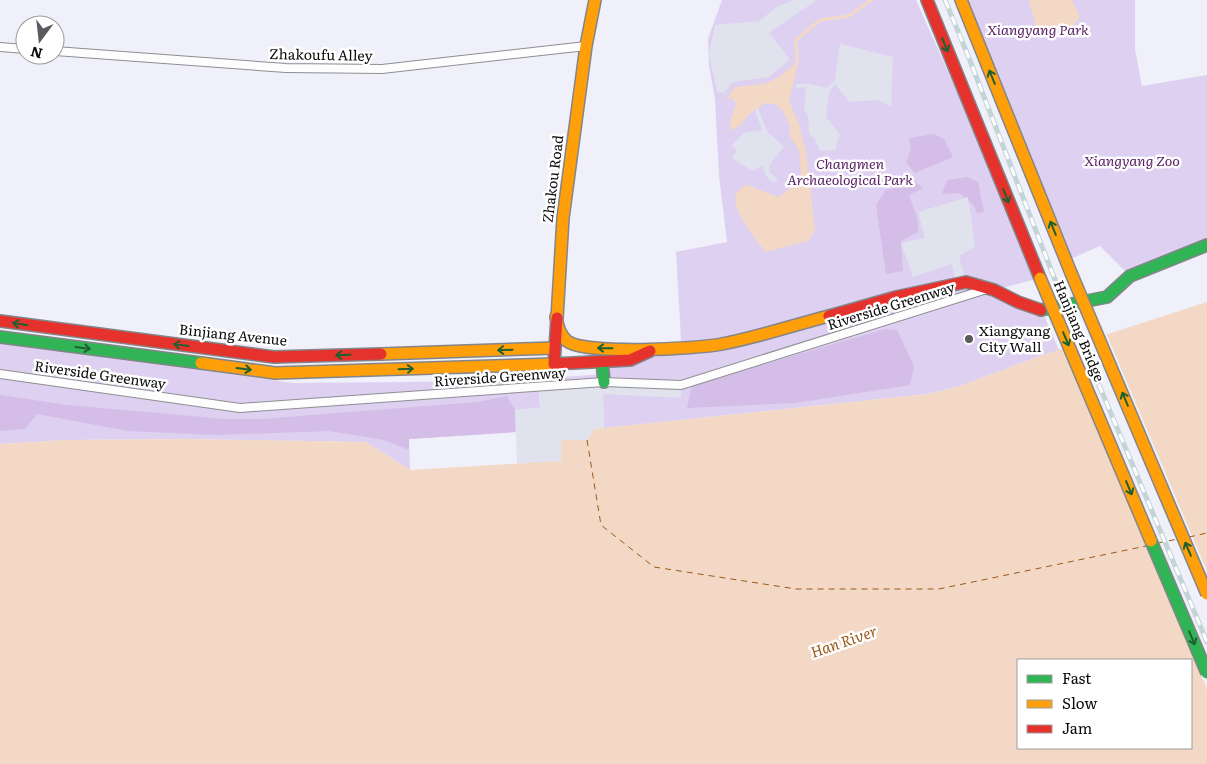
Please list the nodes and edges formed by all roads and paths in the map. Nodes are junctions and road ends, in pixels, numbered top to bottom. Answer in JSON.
{"nodes":[{"id":1,"x":595,"y":0,"type":"edge"},
{"id":2,"x":927,"y":0,"type":"edge"},
{"id":3,"x":961,"y":0,"type":"edge"},
{"id":4,"x":586,"y":46,"type":"junction"},
{"id":5,"x":0,"y":47,"type":"edge"},
{"id":6,"x":15,"y":48,"type":"edge"},
{"id":7,"x":65,"y":52,"type":"edge"},
{"id":8,"x":1207,"y":245,"type":"edge"},
{"id":9,"x":989,"y":289,"type":"junction"},
{"id":10,"x":556,"y":317,"type":"junction"},
{"id":11,"x":0,"y":321,"type":"edge"},
{"id":12,"x":0,"y":337,"type":"edge"},
{"id":13,"x":554,"y":348,"type":"junction"},
{"id":14,"x":654,"y":350,"type":"junction"},
{"id":15,"x":602,"y":361,"type":"junction"},
{"id":16,"x":554,"y":364,"type":"junction"},
{"id":17,"x":0,"y":374,"type":"edge"},
{"id":18,"x":604,"y":382,"type":"junction"},
{"id":19,"x":1207,"y":594,"type":"edge"},
{"id":20,"x":1207,"y":673,"type":"edge"}],
"edges":[{"from":1,"to":4,"type":"main road","name":"Zhakou Road"},
{"from":2,"to":20,"type":"main road","name":"Hanjiang Bridge","one_way":true,"bridge":true},
{"from":19,"to":3,"type":"main road","name":"Hanjiang Bridge","one_way":true,"bridge":true},
{"from":4,"to":7,"type":"street","name":"Zhakoufu Alley"},
{"from":4,"to":10,"type":"main road","name":"Zhakou Road"},
{"from":5,"to":6,"type":"street"},
{"from":8,"to":9,"type":"main road"},
{"from":9,"to":14,"type":"main road"},
{"from":9,"to":18,"type":"street","name":"Riverside Greenway"},
{"from":10,"to":13,"type":"main road","name":"Zhakou Road"},
{"from":14,"to":10,"type":"main road","one_way":true},
{"from":13,"to":11,"type":"main road","name":"Binjiang Avenue","one_way":true},
{"from":12,"to":16,"type":"main road","one_way":true},
{"from":13,"to":16,"type":"main road","name":"Zhakou Road"},
{"from":14,"to":15,"type":"main road"},
{"from":15,"to":16,"type":"main road"},
{"from":15,"to":18,"type":"main road"},
{"from":17,"to":18,"type":"street","name":"Riverside Greenway"}]}
